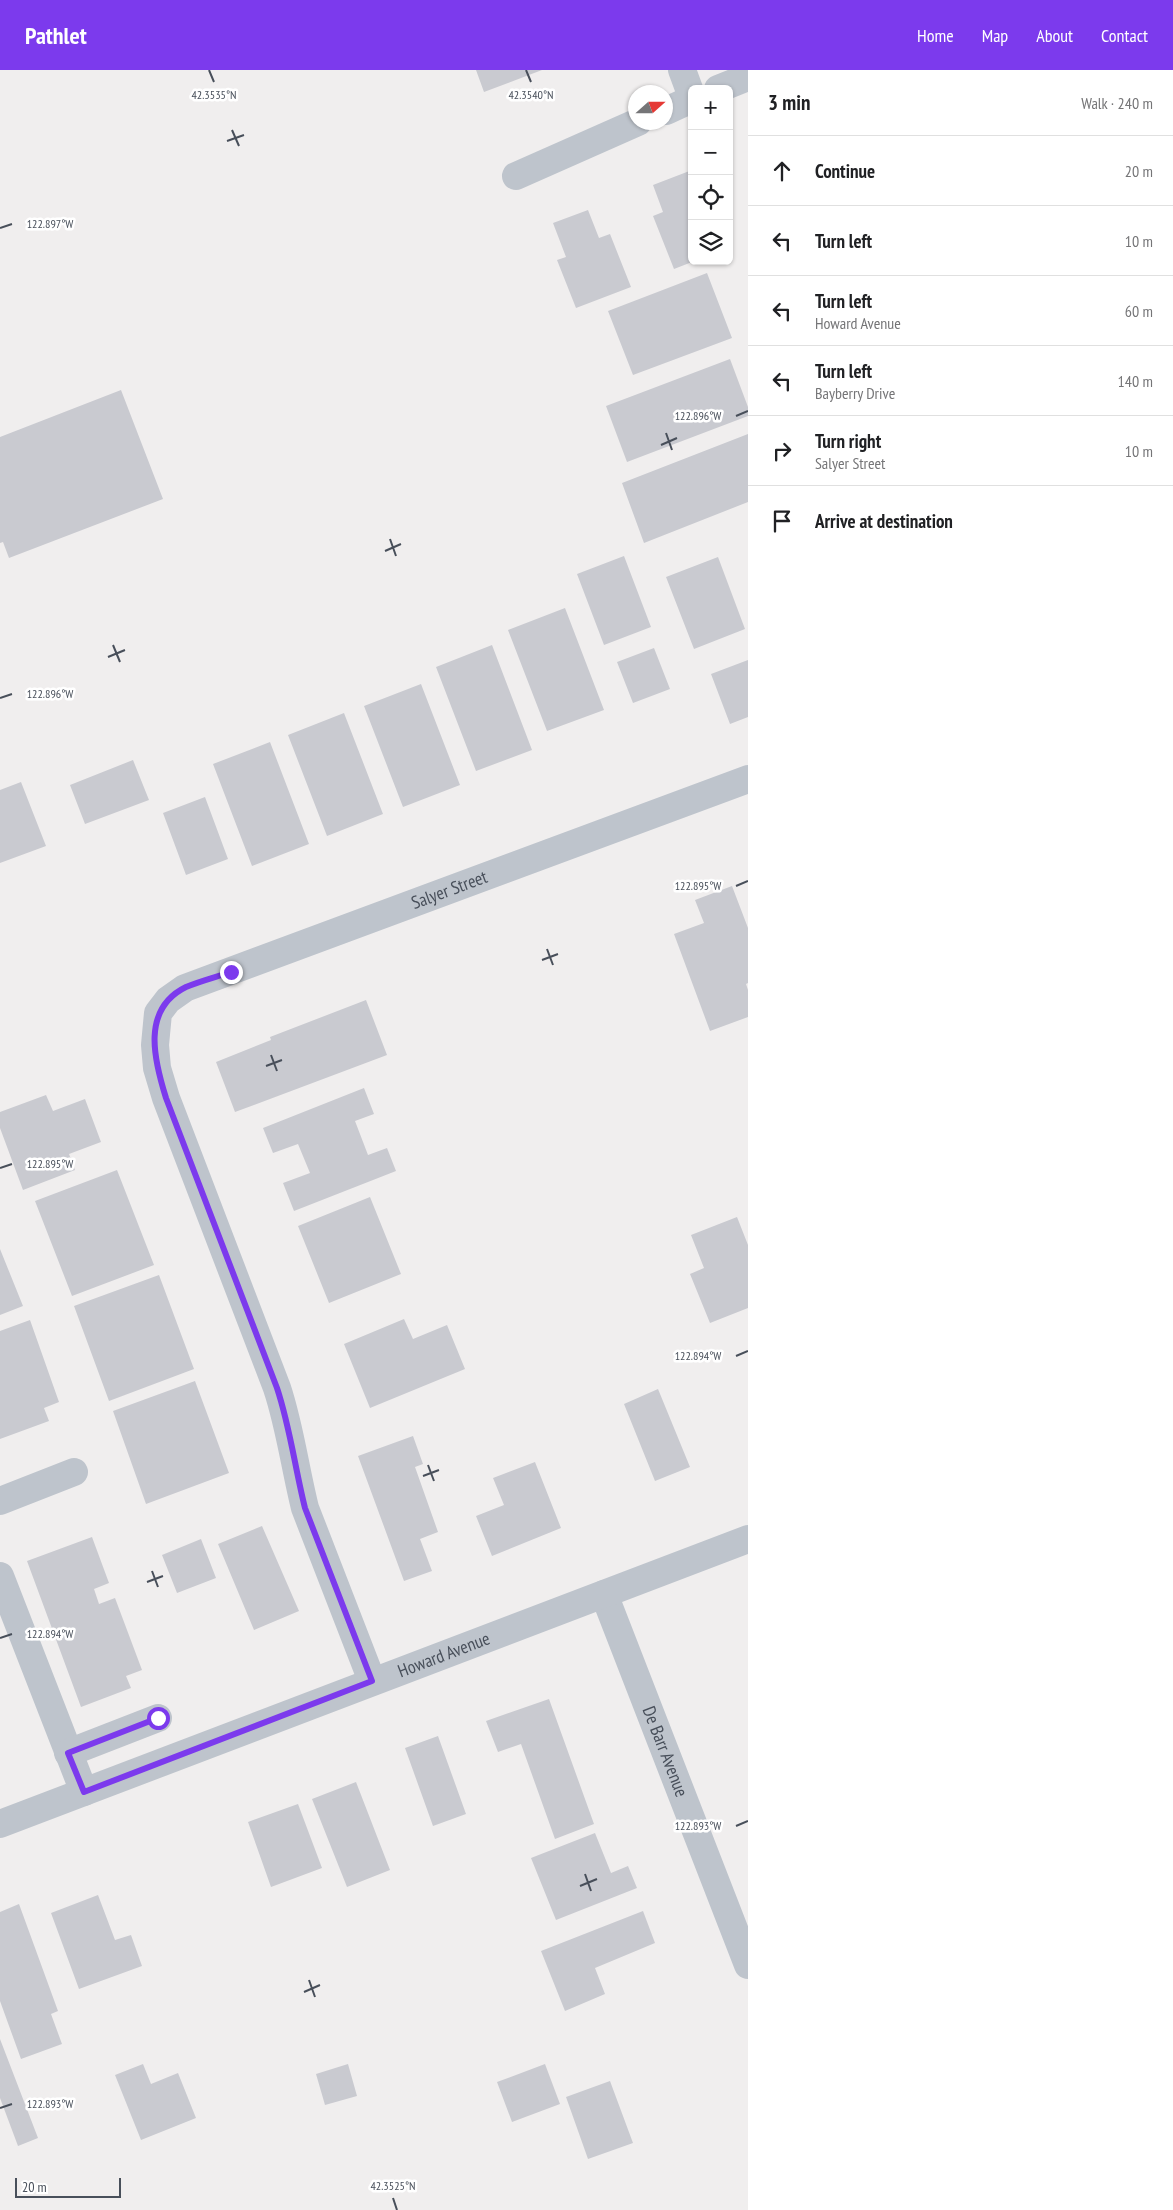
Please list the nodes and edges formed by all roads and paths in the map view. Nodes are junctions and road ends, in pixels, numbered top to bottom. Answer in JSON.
{"nodes":[{"id":1,"x":682,"y":70,"type":"edge"},
{"id":2,"x":748,"y":77,"type":"edge"},
{"id":3,"x":728,"y":85,"type":"edge"},
{"id":4,"x":688,"y":87,"type":"edge"},
{"id":5,"x":688,"y":100,"type":"edge"},
{"id":6,"x":673,"y":108,"type":"edge"},
{"id":7,"x":628,"y":126,"type":"edge"},
{"id":8,"x":516,"y":176,"type":"dead end"},
{"id":9,"x":748,"y":779,"type":"edge"},
{"id":10,"x":74,"y":1472,"type":"dead end"},
{"id":11,"x":0,"y":1500,"type":"edge"},
{"id":12,"x":748,"y":1538,"type":"edge"},
{"id":13,"x":0,"y":1576,"type":"edge"},
{"id":14,"x":604,"y":1594,"type":"junction"},
{"id":15,"x":372,"y":1681,"type":"junction"},
{"id":16,"x":158,"y":1718,"type":"dead end"},
{"id":17,"x":68,"y":1753,"type":"junction"},
{"id":18,"x":84,"y":1792,"type":"junction"},
{"id":19,"x":0,"y":1824,"type":"edge"},
{"id":20,"x":748,"y":1965,"type":"edge"}],
"edges":[{"from":1,"to":4,"type":"street"},
{"from":2,"to":3,"type":"street"},
{"from":5,"to":6,"type":"street"},
{"from":7,"to":8,"type":"street"},
{"from":9,"to":15,"type":"street","name":"Salyer Street"},
{"from":10,"to":11,"type":"street"},
{"from":12,"to":14,"type":"street","name":"Howard Avenue"},
{"from":13,"to":17,"type":"street"},
{"from":14,"to":15,"type":"street","name":"Howard Avenue"},
{"from":14,"to":20,"type":"street","name":"De Barr Avenue"},
{"from":15,"to":18,"type":"street","name":"Howard Avenue"},
{"from":16,"to":17,"type":"street"},
{"from":17,"to":18,"type":"street"},
{"from":18,"to":19,"type":"street","name":"Howard Avenue"}]}
